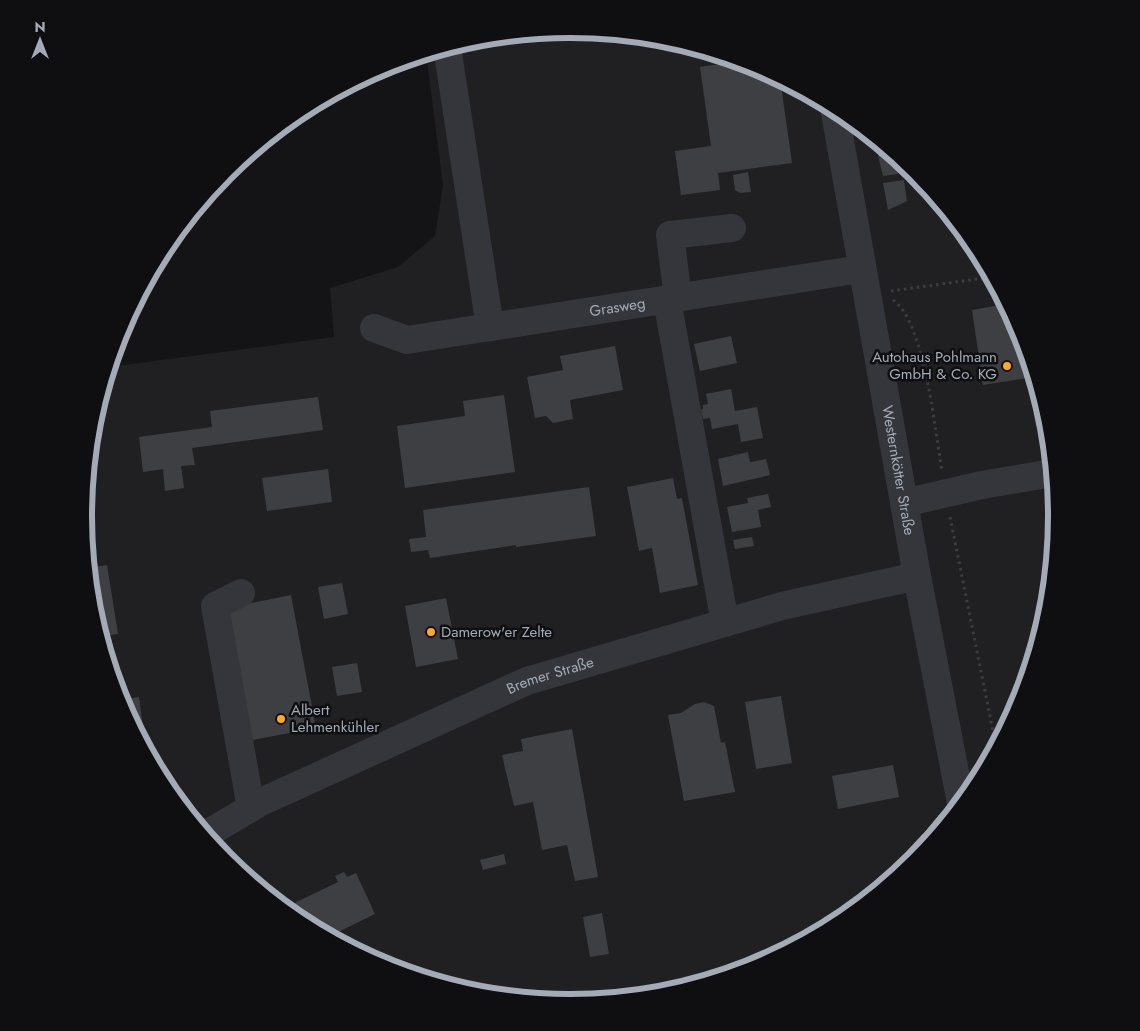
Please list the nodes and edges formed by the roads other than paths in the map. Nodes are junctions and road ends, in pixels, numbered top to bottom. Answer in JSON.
{"nodes":[{"id":1,"x":448,"y":54,"type":"edge"},
{"id":2,"x":836,"y":118,"type":"edge"},
{"id":3,"x":732,"y":228,"type":"dead end"},
{"id":4,"x":870,"y":286,"type":"junction"},
{"id":5,"x":672,"y":299,"type":"junction"},
{"id":6,"x":490,"y":327,"type":"junction"},
{"id":7,"x":374,"y":328,"type":"dead end"},
{"id":8,"x":1046,"y":474,"type":"edge"},
{"id":9,"x":904,"y":503,"type":"junction"},
{"id":10,"x":917,"y":576,"type":"junction"},
{"id":11,"x":241,"y":593,"type":"dead end"},
{"id":12,"x":725,"y":623,"type":"junction"},
{"id":13,"x":959,"y":792,"type":"edge"},
{"id":14,"x":250,"y":808,"type":"junction"},
{"id":15,"x":212,"y":832,"type":"edge"}],
"edges":[{"from":1,"to":6,"type":"street"},
{"from":2,"to":4,"type":"street","name":"Westernkötter Straße"},
{"from":3,"to":5,"type":"street"},
{"from":4,"to":5,"type":"street","name":"Grasweg"},
{"from":4,"to":9,"type":"street","name":"Westernkötter Straße"},
{"from":5,"to":6,"type":"street","name":"Grasweg"},
{"from":5,"to":12,"type":"street"},
{"from":6,"to":7,"type":"street","name":"Grasweg"},
{"from":8,"to":9,"type":"street"},
{"from":9,"to":10,"type":"street","name":"Westernkötter Straße"},
{"from":10,"to":12,"type":"street","name":"Bremer Straße"},
{"from":10,"to":13,"type":"street","name":"Westernkötter Straße"},
{"from":11,"to":14,"type":"street"},
{"from":12,"to":14,"type":"street","name":"Bremer Straße"},
{"from":14,"to":15,"type":"street","name":"Bremer Straße"}]}
